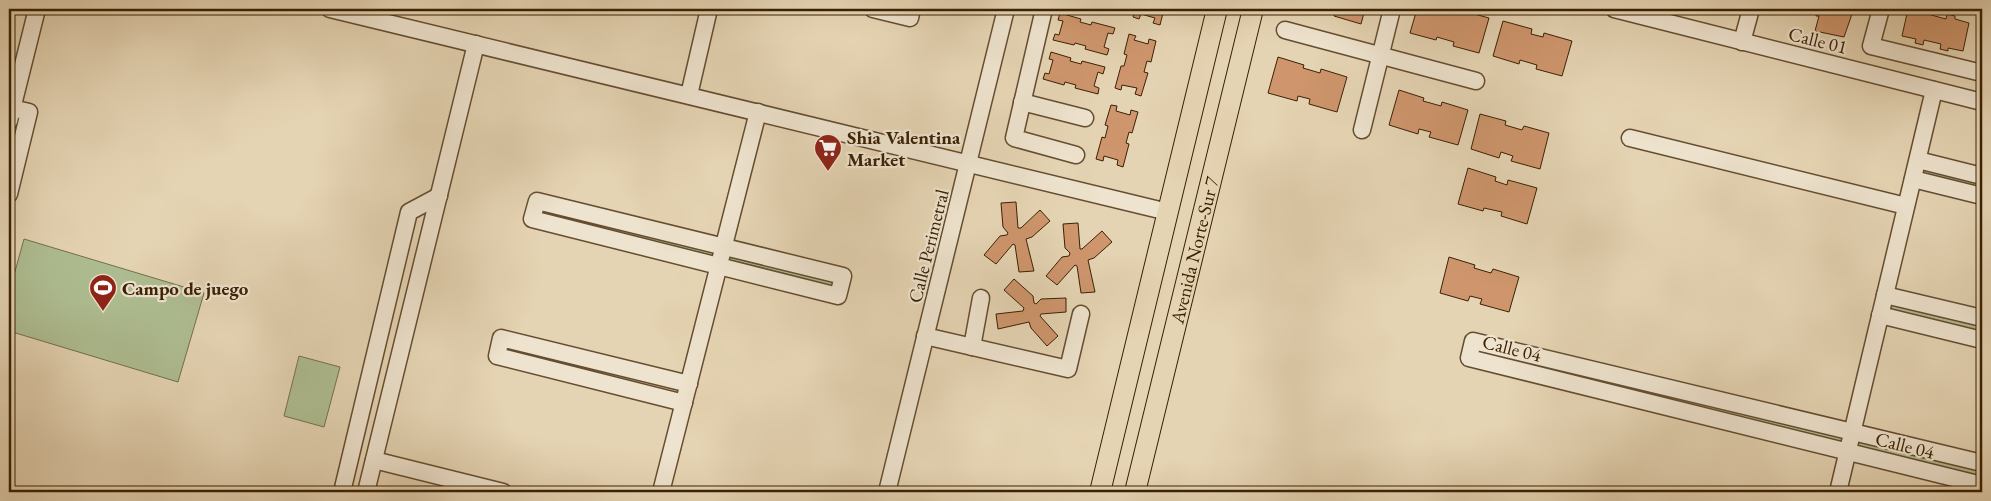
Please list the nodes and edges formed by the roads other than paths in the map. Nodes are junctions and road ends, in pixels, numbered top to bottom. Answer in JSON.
{"nodes":[{"id":1,"x":37,"y":9,"type":"edge"},
{"id":2,"x":330,"y":9,"type":"edge"},
{"id":3,"x":710,"y":9,"type":"edge"},
{"id":4,"x":873,"y":9,"type":"edge"},
{"id":5,"x":912,"y":9,"type":"edge"},
{"id":6,"x":1006,"y":9,"type":"edge"},
{"id":7,"x":1044,"y":9,"type":"edge"},
{"id":8,"x":1217,"y":9,"type":"edge"},
{"id":9,"x":1253,"y":9,"type":"edge"},
{"id":10,"x":1392,"y":9,"type":"edge"},
{"id":11,"x":1614,"y":9,"type":"edge"},
{"id":12,"x":1751,"y":9,"type":"edge"},
{"id":13,"x":1881,"y":9,"type":"edge"},
{"id":14,"x":1643,"y":12,"type":"edge"},
{"id":15,"x":1285,"y":30,"type":"dead end"},
{"id":16,"x":1742,"y":42,"type":"junction"},
{"id":17,"x":476,"y":44,"type":"junction"},
{"id":18,"x":1380,"y":56,"type":"junction"},
{"id":19,"x":1982,"y":73,"type":"edge"},
{"id":20,"x":1476,"y":81,"type":"dead end"},
{"id":21,"x":1934,"y":90,"type":"junction"},
{"id":22,"x":689,"y":95,"type":"junction"},
{"id":23,"x":1022,"y":102,"type":"junction"},
{"id":24,"x":1982,"y":102,"type":"edge"},
{"id":25,"x":758,"y":112,"type":"junction"},
{"id":26,"x":10,"y":114,"type":"edge"},
{"id":27,"x":1085,"y":118,"type":"dead end"},
{"id":28,"x":1362,"y":130,"type":"dead end"},
{"id":29,"x":1630,"y":138,"type":"dead end"},
{"id":30,"x":1076,"y":154,"type":"dead end"},
{"id":31,"x":1918,"y":160,"type":"junction"},
{"id":32,"x":970,"y":164,"type":"junction"},
{"id":33,"x":1962,"y":171,"type":"junction"},
{"id":34,"x":1982,"y":176,"type":"edge"},
{"id":35,"x":1913,"y":179,"type":"junction"},
{"id":36,"x":1957,"y":190,"type":"junction"},
{"id":37,"x":9,"y":194,"type":"edge"},
{"id":38,"x":439,"y":196,"type":"junction"},
{"id":39,"x":1982,"y":196,"type":"edge"},
{"id":40,"x":1906,"y":206,"type":"junction"},
{"id":41,"x":1168,"y":212,"type":"junction"},
{"id":42,"x":724,"y":247,"type":"junction"},
{"id":43,"x":719,"y":266,"type":"junction"},
{"id":44,"x":1885,"y":295,"type":"junction"},
{"id":45,"x":981,"y":298,"type":"dead end"},
{"id":46,"x":1944,"y":308,"type":"junction"},
{"id":47,"x":1081,"y":314,"type":"dead end"},
{"id":48,"x":1880,"y":316,"type":"junction"},
{"id":49,"x":1982,"y":318,"type":"edge"},
{"id":50,"x":1938,"y":329,"type":"junction"},
{"id":51,"x":925,"y":336,"type":"junction"},
{"id":52,"x":1982,"y":340,"type":"edge"},
{"id":53,"x":972,"y":347,"type":"junction"},
{"id":54,"x":689,"y":384,"type":"junction"},
{"id":55,"x":684,"y":403,"type":"junction"},
{"id":56,"x":1852,"y":431,"type":"junction"},
{"id":57,"x":1847,"y":452,"type":"junction"},
{"id":58,"x":1963,"y":458,"type":"junction"},
{"id":59,"x":374,"y":460,"type":"junction"},
{"id":60,"x":1982,"y":463,"type":"edge"},
{"id":61,"x":1958,"y":479,"type":"junction"},
{"id":62,"x":1982,"y":485,"type":"edge"},
{"id":63,"x":342,"y":492,"type":"edge"},
{"id":64,"x":366,"y":492,"type":"edge"},
{"id":65,"x":503,"y":492,"type":"edge"},
{"id":66,"x":662,"y":492,"type":"edge"},
{"id":67,"x":887,"y":492,"type":"edge"},
{"id":68,"x":1100,"y":492,"type":"edge"},
{"id":69,"x":1135,"y":492,"type":"edge"},
{"id":70,"x":1838,"y":492,"type":"edge"}],
"edges":[{"from":1,"to":26,"type":"street"},
{"from":2,"to":17,"type":"street"},
{"from":3,"to":22,"type":"street"},
{"from":4,"to":5,"type":"street"},
{"from":6,"to":32,"type":"street","name":"Calle Perimetral"},
{"from":7,"to":23,"type":"street"},
{"from":8,"to":41,"type":"main road","name":"Avenida Norte-Sur 7"},
{"from":9,"to":69,"type":"main road","name":"Avenida Norte-Sur 7"},
{"from":10,"to":18,"type":"street"},
{"from":11,"to":14,"type":"street","name":"Calle 01"},
{"from":12,"to":16,"type":"street"},
{"from":13,"to":19,"type":"street"},
{"from":14,"to":16,"type":"street","name":"Calle 01"},
{"from":15,"to":18,"type":"street"},
{"from":16,"to":21,"type":"street","name":"Calle 01"},
{"from":17,"to":22,"type":"street"},
{"from":17,"to":38,"type":"street"},
{"from":18,"to":20,"type":"street"},
{"from":18,"to":28,"type":"street"},
{"from":21,"to":24,"type":"street","name":"Calle 01"},
{"from":21,"to":31,"type":"street"},
{"from":22,"to":25,"type":"street"},
{"from":23,"to":27,"type":"street"},
{"from":23,"to":30,"type":"street"},
{"from":25,"to":32,"type":"street"},
{"from":25,"to":42,"type":"street"},
{"from":26,"to":37,"type":"street"},
{"from":29,"to":40,"type":"street"},
{"from":31,"to":33,"type":"street"},
{"from":31,"to":35,"type":"street"},
{"from":32,"to":41,"type":"street"},
{"from":32,"to":51,"type":"street","name":"Calle Perimetral"},
{"from":33,"to":34,"type":"street"},
{"from":33,"to":36,"type":"street"},
{"from":35,"to":36,"type":"street"},
{"from":35,"to":40,"type":"street"},
{"from":36,"to":39,"type":"street"},
{"from":38,"to":59,"type":"street"},
{"from":38,"to":63,"type":"street"},
{"from":40,"to":44,"type":"street"},
{"from":41,"to":68,"type":"main road","name":"Avenida Norte-Sur 7"},
{"from":42,"to":43,"type":"street"},
{"from":42,"to":43,"type":"street"},
{"from":42,"to":43,"type":"street"},
{"from":43,"to":54,"type":"street"},
{"from":44,"to":46,"type":"street"},
{"from":44,"to":48,"type":"street"},
{"from":45,"to":53,"type":"street"},
{"from":46,"to":49,"type":"street"},
{"from":46,"to":50,"type":"street"},
{"from":47,"to":53,"type":"street"},
{"from":48,"to":50,"type":"street"},
{"from":48,"to":56,"type":"street"},
{"from":50,"to":52,"type":"street"},
{"from":51,"to":53,"type":"street"},
{"from":51,"to":67,"type":"street","name":"Calle Perimetral"},
{"from":54,"to":55,"type":"street"},
{"from":54,"to":55,"type":"street"},
{"from":55,"to":66,"type":"street"},
{"from":56,"to":57,"type":"street"},
{"from":56,"to":57,"type":"street","name":"Calle 04"},
{"from":56,"to":58,"type":"street","name":"Calle 04"},
{"from":57,"to":61,"type":"street","name":"Calle 04"},
{"from":57,"to":70,"type":"street"},
{"from":58,"to":60,"type":"street","name":"Calle 04"},
{"from":58,"to":61,"type":"street"},
{"from":59,"to":64,"type":"street"},
{"from":59,"to":65,"type":"street"},
{"from":61,"to":62,"type":"street","name":"Calle 04"}]}
